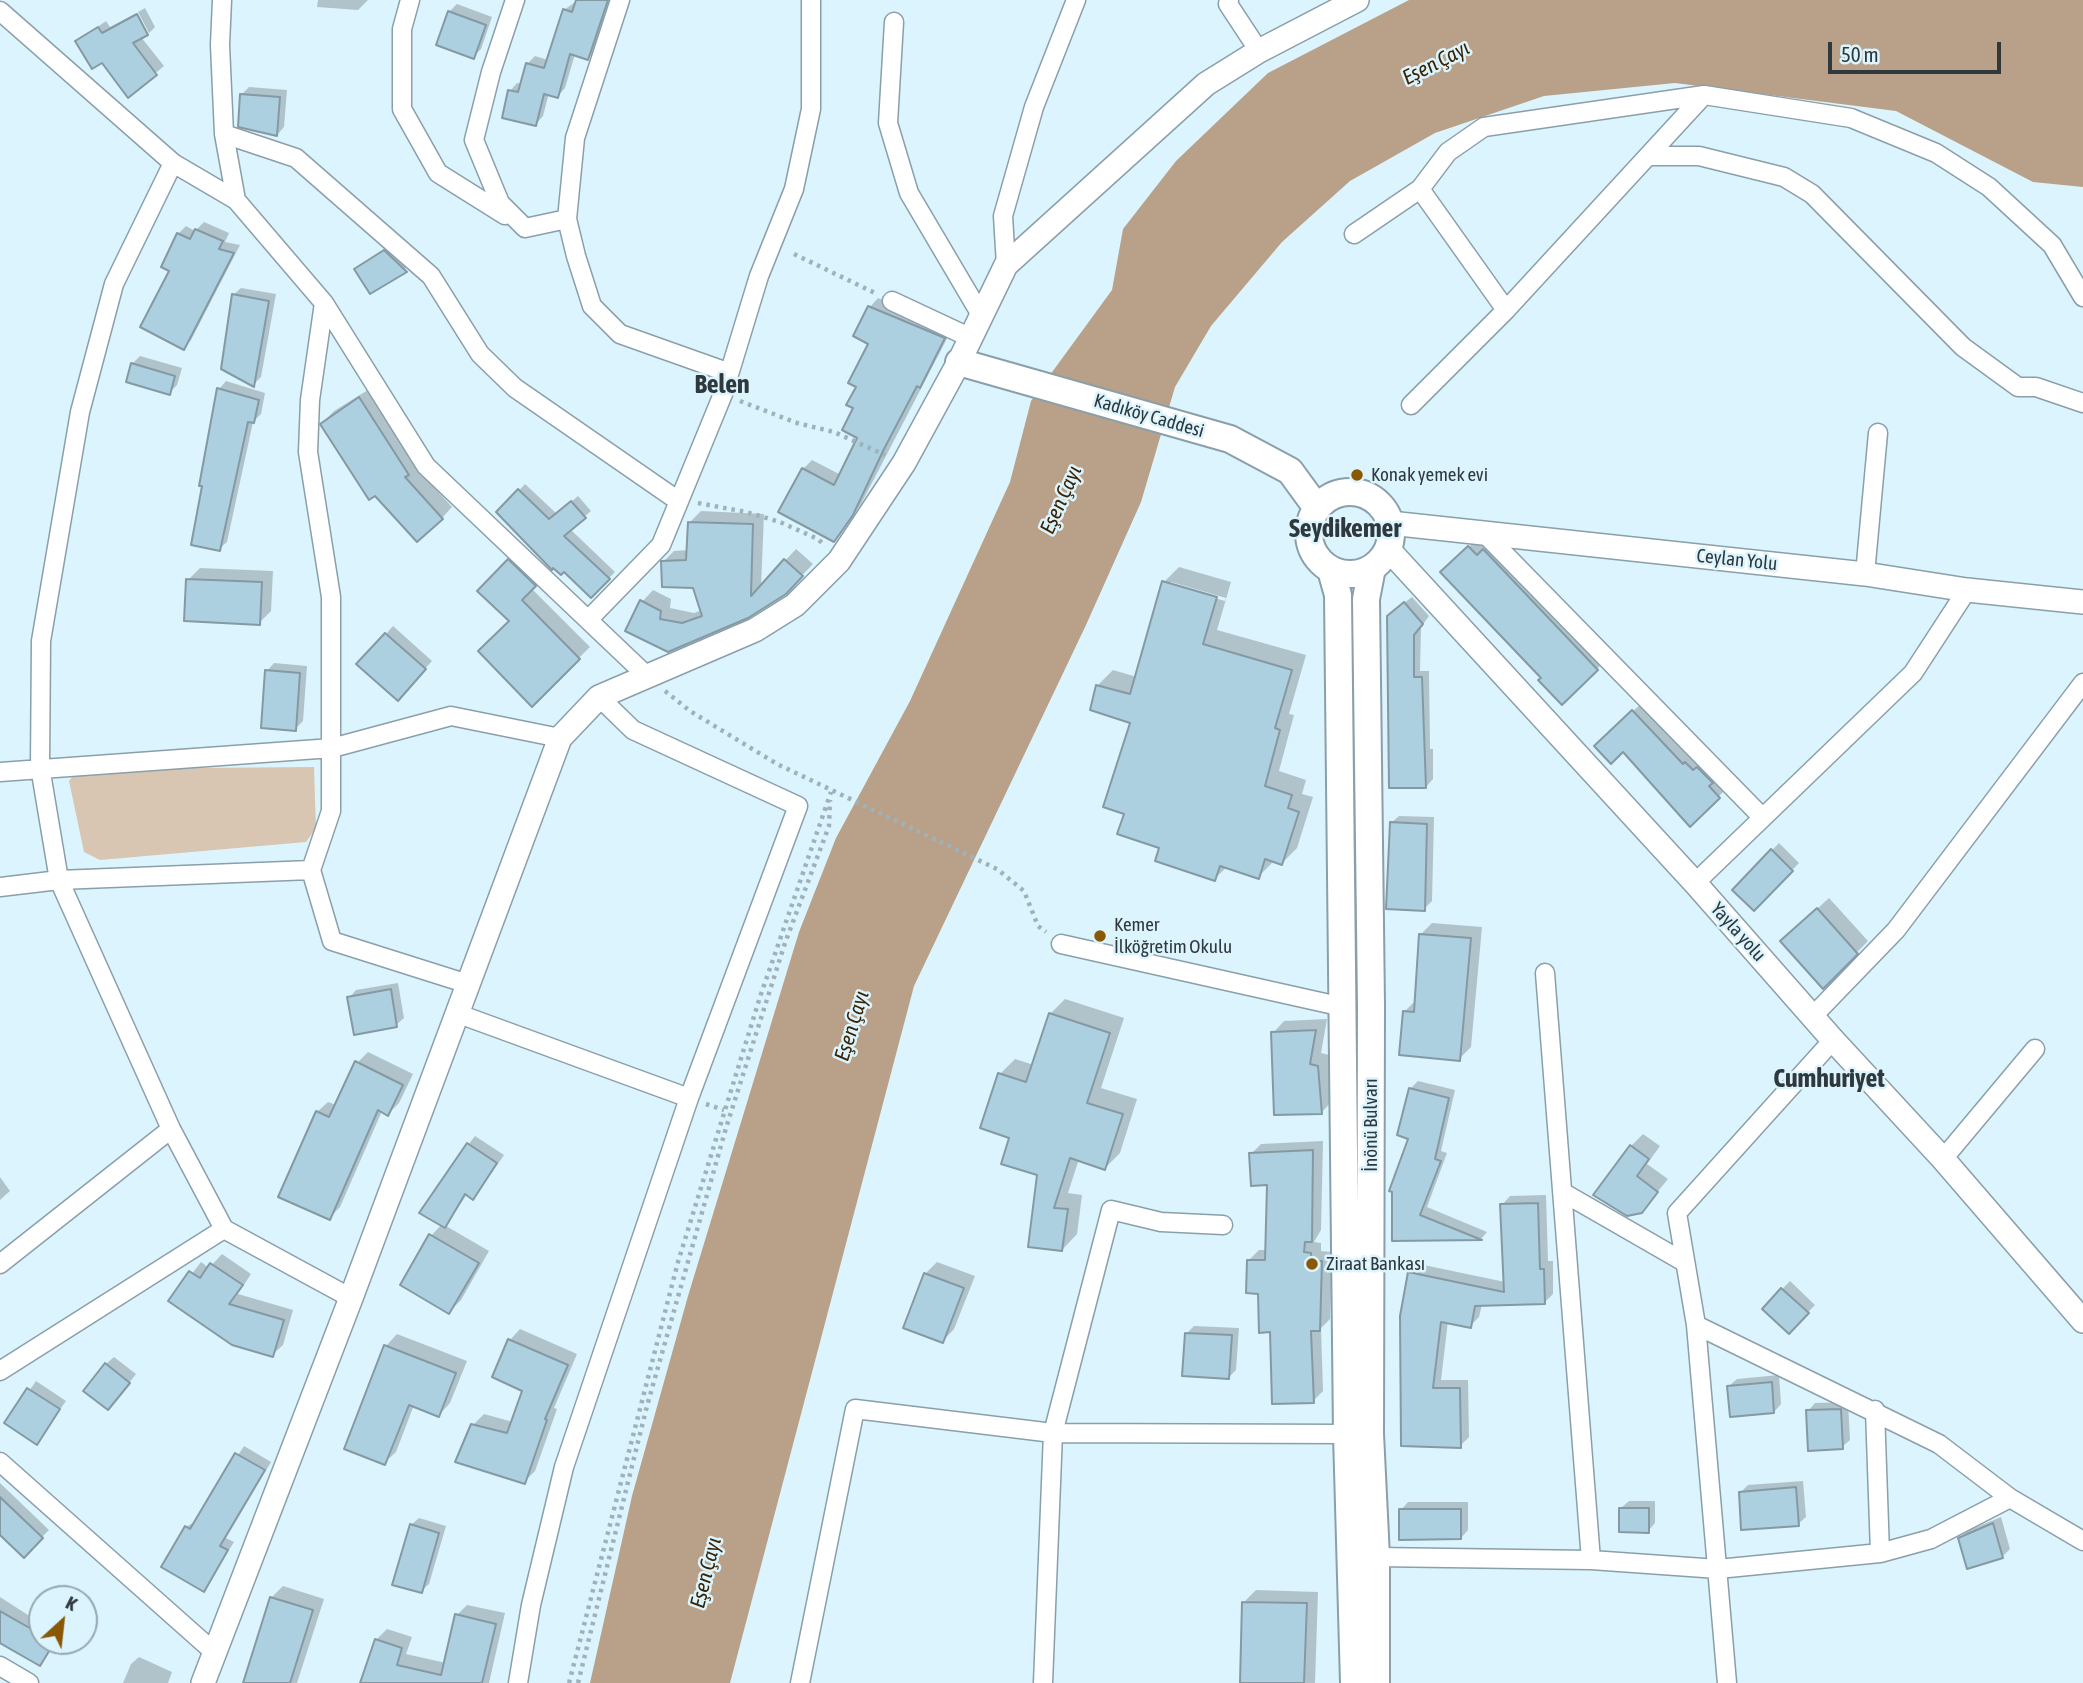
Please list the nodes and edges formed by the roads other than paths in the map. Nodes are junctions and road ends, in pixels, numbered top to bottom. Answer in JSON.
{"nodes":[{"id":1,"x":222,"y":0,"type":"edge"},
{"id":2,"x":410,"y":0,"type":"edge"},
{"id":3,"x":515,"y":0,"type":"edge"},
{"id":4,"x":620,"y":0,"type":"edge"},
{"id":5,"x":811,"y":0,"type":"edge"},
{"id":6,"x":1076,"y":0,"type":"edge"},
{"id":7,"x":1229,"y":0,"type":"edge"},
{"id":8,"x":1357,"y":0,"type":"edge"},
{"id":9,"x":0,"y":10,"type":"edge"},
{"id":10,"x":894,"y":22,"type":"dead end"},
{"id":11,"x":1259,"y":51,"type":"junction"},
{"id":12,"x":1704,"y":95,"type":"junction"},
{"id":13,"x":224,"y":134,"type":"junction"},
{"id":14,"x":1648,"y":156,"type":"junction"},
{"id":15,"x":173,"y":163,"type":"junction"},
{"id":16,"x":1420,"y":189,"type":"junction"},
{"id":17,"x":236,"y":200,"type":"junction"},
{"id":18,"x":567,"y":219,"type":"junction"},
{"id":19,"x":525,"y":228,"type":"junction"},
{"id":20,"x":1354,"y":234,"type":"dead end"},
{"id":21,"x":1006,"y":265,"type":"junction"},
{"id":22,"x":2083,"y":297,"type":"edge"},
{"id":23,"x":892,"y":302,"type":"road end"},
{"id":24,"x":324,"y":303,"type":"junction"},
{"id":25,"x":1506,"y":310,"type":"junction"},
{"id":26,"x":981,"y":315,"type":"junction"},
{"id":27,"x":971,"y":338,"type":"junction"},
{"id":28,"x":959,"y":362,"type":"junction"},
{"id":29,"x":727,"y":372,"type":"junction"},
{"id":30,"x":2083,"y":403,"type":"edge"},
{"id":31,"x":1410,"y":405,"type":"dead end"},
{"id":32,"x":1878,"y":433,"type":"dead end"},
{"id":33,"x":677,"y":500,"type":"junction"},
{"id":34,"x":1317,"y":508,"type":"junction"},
{"id":35,"x":1484,"y":533,"type":"junction"},
{"id":36,"x":1383,"y":547,"type":"junction"},
{"id":37,"x":1331,"y":569,"type":"junction"},
{"id":38,"x":1865,"y":574,"type":"junction"},
{"id":39,"x":1967,"y":590,"type":"junction"},
{"id":40,"x":2083,"y":602,"type":"edge"},
{"id":41,"x":588,"y":620,"type":"junction"},
{"id":42,"x":648,"y":677,"type":"junction"},
{"id":43,"x":2083,"y":683,"type":"edge"},
{"id":44,"x":599,"y":696,"type":"junction"},
{"id":45,"x":560,"y":738,"type":"junction"},
{"id":46,"x":332,"y":748,"type":"junction"},
{"id":47,"x":40,"y":767,"type":"junction"},
{"id":48,"x":0,"y":772,"type":"edge"},
{"id":49,"x":1762,"y":817,"type":"junction"},
{"id":50,"x":311,"y":870,"type":"junction"},
{"id":51,"x":59,"y":880,"type":"junction"},
{"id":52,"x":1695,"y":883,"type":"junction"},
{"id":53,"x":0,"y":887,"type":"edge"},
{"id":54,"x":1061,"y":944,"type":"road end"},
{"id":55,"x":1545,"y":974,"type":"dead end"},
{"id":56,"x":468,"y":984,"type":"junction"},
{"id":57,"x":1371,"y":1006,"type":"junction"},
{"id":58,"x":1343,"y":1007,"type":"junction"},
{"id":59,"x":456,"y":1013,"type":"junction"},
{"id":60,"x":1813,"y":1016,"type":"junction"},
{"id":61,"x":1833,"y":1041,"type":"junction"},
{"id":62,"x":2035,"y":1049,"type":"dead end"},
{"id":63,"x":689,"y":1098,"type":"junction"},
{"id":64,"x":171,"y":1129,"type":"junction"},
{"id":65,"x":1943,"y":1159,"type":"junction"},
{"id":66,"x":1564,"y":1193,"type":"junction"},
{"id":67,"x":1223,"y":1225,"type":"dead end"},
{"id":68,"x":224,"y":1229,"type":"junction"},
{"id":69,"x":1685,"y":1262,"type":"junction"},
{"id":70,"x":0,"y":1264,"type":"edge"},
{"id":71,"x":351,"y":1298,"type":"junction"},
{"id":72,"x":2079,"y":1308,"type":"edge"},
{"id":73,"x":1696,"y":1325,"type":"junction"},
{"id":74,"x":0,"y":1371,"type":"edge"},
{"id":75,"x":1875,"y":1410,"type":"junction"},
{"id":76,"x":1053,"y":1433,"type":"junction"},
{"id":77,"x":1358,"y":1434,"type":"junction"},
{"id":78,"x":0,"y":1462,"type":"edge"},
{"id":79,"x":2010,"y":1498,"type":"junction"},
{"id":80,"x":2083,"y":1541,"type":"edge"},
{"id":81,"x":1880,"y":1553,"type":"junction"},
{"id":82,"x":1376,"y":1557,"type":"junction"},
{"id":83,"x":1591,"y":1560,"type":"junction"},
{"id":84,"x":1718,"y":1569,"type":"junction"},
{"id":85,"x":214,"y":1652,"type":"junction"},
{"id":86,"x":0,"y":1666,"type":"edge"},
{"id":87,"x":29,"y":1683,"type":"edge"},
{"id":88,"x":203,"y":1683,"type":"edge"},
{"id":89,"x":517,"y":1683,"type":"edge"},
{"id":90,"x":800,"y":1683,"type":"edge"},
{"id":91,"x":1043,"y":1683,"type":"edge"},
{"id":92,"x":1354,"y":1683,"type":"edge"},
{"id":93,"x":1376,"y":1683,"type":"edge"},
{"id":94,"x":1727,"y":1683,"type":"edge"}],
"edges":[{"from":1,"to":13,"type":"street"},
{"from":2,"to":19,"type":"street"},
{"from":3,"to":19,"type":"street"},
{"from":4,"to":18,"type":"street"},
{"from":5,"to":29,"type":"street"},
{"from":6,"to":21,"type":"street"},
{"from":7,"to":11,"type":"street"},
{"from":8,"to":11,"type":"street"},
{"from":9,"to":15,"type":"street"},
{"from":10,"to":26,"type":"street"},
{"from":11,"to":21,"type":"street"},
{"from":12,"to":14,"type":"street"},
{"from":12,"to":16,"type":"street"},
{"from":12,"to":22,"type":"street"},
{"from":13,"to":17,"type":"street"},
{"from":13,"to":33,"type":"street"},
{"from":14,"to":25,"type":"street"},
{"from":14,"to":30,"type":"street"},
{"from":15,"to":17,"type":"street"},
{"from":15,"to":47,"type":"street"},
{"from":16,"to":20,"type":"street"},
{"from":16,"to":25,"type":"street"},
{"from":17,"to":24,"type":"street"},
{"from":18,"to":19,"type":"street"},
{"from":18,"to":29,"type":"street"},
{"from":21,"to":26,"type":"street"},
{"from":23,"to":27,"type":"street"},
{"from":24,"to":41,"type":"street"},
{"from":24,"to":46,"type":"street"},
{"from":25,"to":31,"type":"street"},
{"from":26,"to":27,"type":"street"},
{"from":27,"to":28,"type":"street"},
{"from":28,"to":34,"type":"main road","name":"Kadıköy Caddesi"},
{"from":28,"to":42,"type":"street"},
{"from":29,"to":33,"type":"street"},
{"from":32,"to":38,"type":"street"},
{"from":33,"to":41,"type":"street"},
{"from":34,"to":36,"type":"main road"},
{"from":34,"to":37,"type":"main road"},
{"from":35,"to":36,"type":"street","name":"Ceylan Yolu"},
{"from":35,"to":38,"type":"street","name":"Ceylan Yolu"},
{"from":35,"to":49,"type":"street"},
{"from":36,"to":37,"type":"main road"},
{"from":36,"to":52,"type":"street","name":"Yayla yolu"},
{"from":36,"to":57,"type":"main road","name":"İnönü Bulvarı"},
{"from":37,"to":58,"type":"main road","name":"İnönü Bulvarı"},
{"from":38,"to":39,"type":"street","name":"Ceylan Yolu"},
{"from":39,"to":40,"type":"street","name":"Ceylan Yolu"},
{"from":39,"to":49,"type":"street"},
{"from":41,"to":42,"type":"street"},
{"from":42,"to":44,"type":"street"},
{"from":43,"to":60,"type":"street"},
{"from":44,"to":45,"type":"street"},
{"from":44,"to":63,"type":"street"},
{"from":45,"to":46,"type":"street"},
{"from":45,"to":56,"type":"street"},
{"from":46,"to":47,"type":"street"},
{"from":46,"to":50,"type":"street"},
{"from":47,"to":48,"type":"street"},
{"from":47,"to":51,"type":"street"},
{"from":49,"to":52,"type":"street"},
{"from":50,"to":51,"type":"street"},
{"from":50,"to":56,"type":"street"},
{"from":51,"to":53,"type":"street"},
{"from":51,"to":64,"type":"street"},
{"from":52,"to":60,"type":"street","name":"Yayla yolu"},
{"from":54,"to":58,"type":"street"},
{"from":55,"to":66,"type":"street"},
{"from":56,"to":59,"type":"street"},
{"from":57,"to":58,"type":"main road"},
{"from":57,"to":77,"type":"main road","name":"İnönü Bulvarı"},
{"from":58,"to":77,"type":"main road","name":"İnönü Bulvarı"},
{"from":59,"to":63,"type":"street"},
{"from":59,"to":71,"type":"street"},
{"from":60,"to":61,"type":"street","name":"Yayla yolu"},
{"from":61,"to":65,"type":"street","name":"Yayla yolu"},
{"from":61,"to":69,"type":"street"},
{"from":62,"to":65,"type":"street"},
{"from":63,"to":89,"type":"street"},
{"from":64,"to":68,"type":"street"},
{"from":64,"to":70,"type":"street"},
{"from":65,"to":72,"type":"street","name":"Yayla yolu"},
{"from":66,"to":69,"type":"street"},
{"from":66,"to":83,"type":"street"},
{"from":67,"to":76,"type":"street"},
{"from":68,"to":71,"type":"street"},
{"from":68,"to":74,"type":"street"},
{"from":69,"to":73,"type":"street"},
{"from":71,"to":85,"type":"street"},
{"from":73,"to":75,"type":"street"},
{"from":73,"to":84,"type":"street"},
{"from":75,"to":79,"type":"street"},
{"from":75,"to":81,"type":"street"},
{"from":76,"to":77,"type":"street"},
{"from":76,"to":90,"type":"street"},
{"from":76,"to":91,"type":"street"},
{"from":77,"to":82,"type":"main road","name":"İnönü Bulvarı"},
{"from":77,"to":92,"type":"main road","name":"İnönü Bulvarı"},
{"from":78,"to":85,"type":"street"},
{"from":79,"to":80,"type":"street"},
{"from":79,"to":81,"type":"street"},
{"from":81,"to":84,"type":"street"},
{"from":82,"to":83,"type":"street"},
{"from":82,"to":93,"type":"main road","name":"İnönü Bulvarı"},
{"from":83,"to":84,"type":"street"},
{"from":84,"to":94,"type":"street"},
{"from":85,"to":88,"type":"street"},
{"from":86,"to":87,"type":"street"}]}
